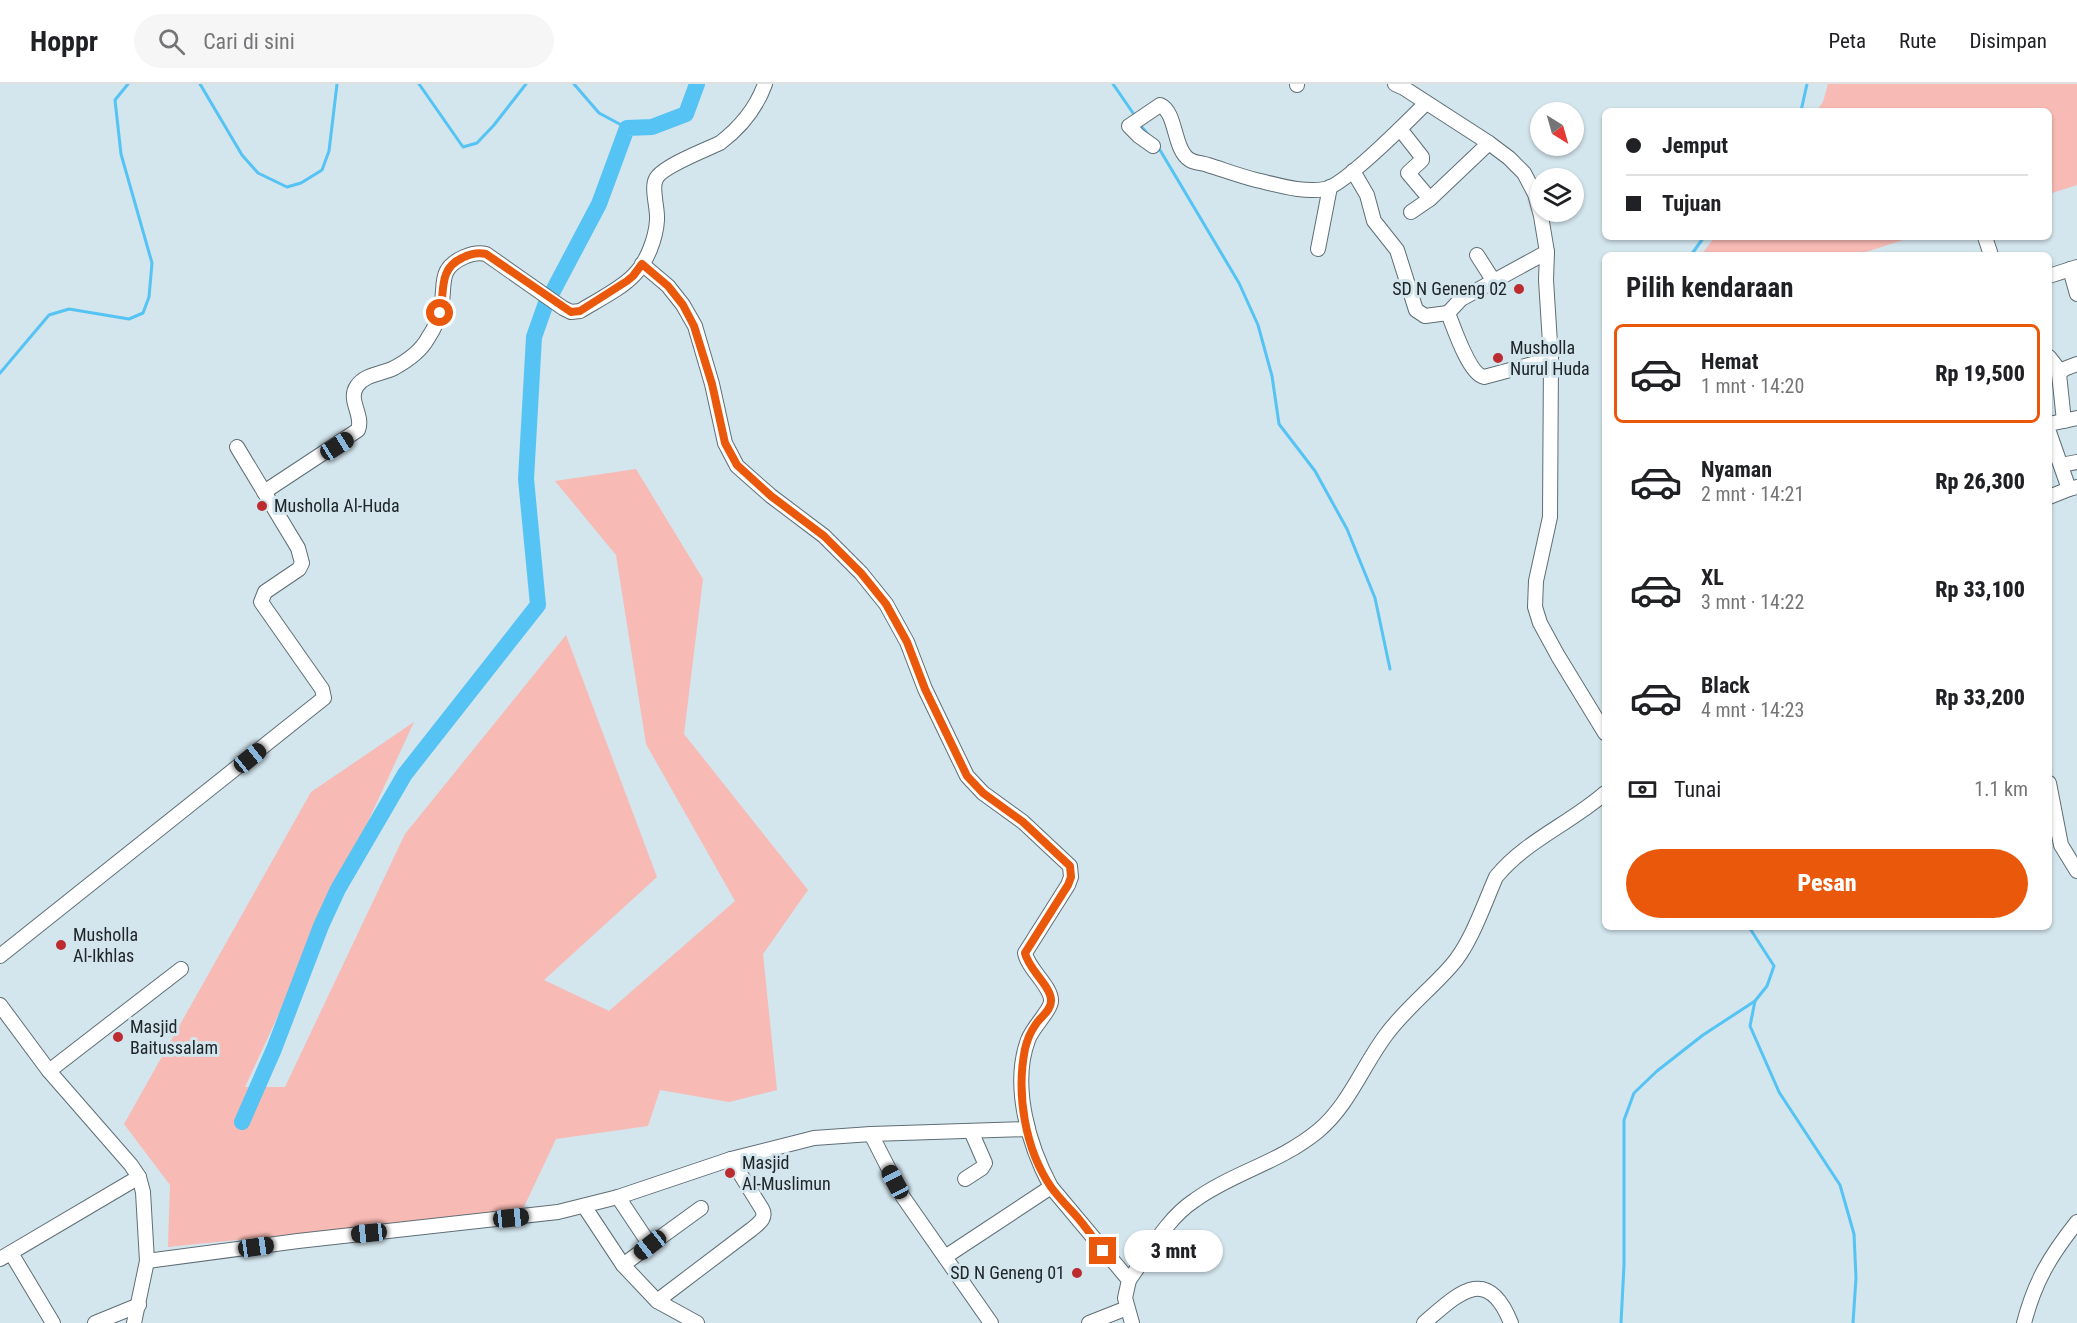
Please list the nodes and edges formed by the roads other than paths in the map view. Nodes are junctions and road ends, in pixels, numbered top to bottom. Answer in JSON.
{"nodes":[{"id":1,"x":765,"y":84,"type":"edge"},
{"id":2,"x":1395,"y":84,"type":"edge"},
{"id":3,"x":1426,"y":103,"type":"junction"},
{"id":4,"x":1400,"y":129,"type":"junction"},
{"id":5,"x":1490,"y":143,"type":"junction"},
{"id":6,"x":1153,"y":146,"type":"dead end"},
{"id":7,"x":1353,"y":171,"type":"junction"},
{"id":8,"x":1330,"y":187,"type":"junction"},
{"id":9,"x":1430,"y":199,"type":"junction"},
{"id":10,"x":1411,"y":212,"type":"dead end"},
{"id":11,"x":1318,"y":249,"type":"dead end"},
{"id":12,"x":1546,"y":252,"type":"junction"},
{"id":13,"x":1477,"y":255,"type":"dead end"},
{"id":14,"x":642,"y":264,"type":"junction"},
{"id":15,"x":2074,"y":268,"type":"edge"},
{"id":16,"x":2052,"y":275,"type":"edge"},
{"id":17,"x":1493,"y":280,"type":"junction"},
{"id":18,"x":2077,"y":294,"type":"edge"},
{"id":19,"x":1448,"y":313,"type":"junction"},
{"id":20,"x":1551,"y":359,"type":"junction"},
{"id":21,"x":2052,"y":361,"type":"edge"},
{"id":22,"x":2077,"y":364,"type":"edge"},
{"id":23,"x":2060,"y":371,"type":"junction"},
{"id":24,"x":2070,"y":419,"type":"edge"},
{"id":25,"x":2052,"y":423,"type":"edge"},
{"id":26,"x":2052,"y":440,"type":"edge"},
{"id":27,"x":237,"y":447,"type":"dead end"},
{"id":28,"x":2077,"y":462,"type":"edge"},
{"id":29,"x":2061,"y":465,"type":"junction"},
{"id":30,"x":2073,"y":488,"type":"edge"},
{"id":31,"x":264,"y":492,"type":"junction"},
{"id":32,"x":2052,"y":496,"type":"edge"},
{"id":33,"x":1602,"y":728,"type":"edge"},
{"id":34,"x":1602,"y":795,"type":"edge"},
{"id":35,"x":2052,"y":798,"type":"edge"},
{"id":36,"x":2077,"y":871,"type":"edge"},
{"id":37,"x":0,"y":956,"type":"edge"},
{"id":38,"x":182,"y":969,"type":"dead end"},
{"id":39,"x":0,"y":1005,"type":"edge"},
{"id":40,"x":49,"y":1071,"type":"junction"},
{"id":41,"x":1028,"y":1129,"type":"junction"},
{"id":42,"x":970,"y":1131,"type":"junction"},
{"id":43,"x":871,"y":1134,"type":"junction"},
{"id":44,"x":731,"y":1158,"type":"junction"},
{"id":45,"x":139,"y":1177,"type":"junction"},
{"id":46,"x":965,"y":1179,"type":"dead end"},
{"id":47,"x":1051,"y":1187,"type":"junction"},
{"id":48,"x":618,"y":1197,"type":"junction"},
{"id":49,"x":584,"y":1206,"type":"junction"},
{"id":50,"x":701,"y":1209,"type":"dead end"},
{"id":51,"x":2077,"y":1222,"type":"edge"},
{"id":52,"x":650,"y":1245,"type":"junction"},
{"id":53,"x":6,"y":1256,"type":"edge"},
{"id":54,"x":945,"y":1257,"type":"junction"},
{"id":55,"x":147,"y":1261,"type":"junction"},
{"id":56,"x":624,"y":1265,"type":"junction"},
{"id":57,"x":1128,"y":1280,"type":"junction"},
{"id":58,"x":657,"y":1301,"type":"junction"},
{"id":59,"x":139,"y":1305,"type":"junction"},
{"id":60,"x":1127,"y":1308,"type":"junction"},
{"id":61,"x":53,"y":1323,"type":"edge"},
{"id":62,"x":95,"y":1323,"type":"edge"},
{"id":63,"x":134,"y":1323,"type":"edge"},
{"id":64,"x":697,"y":1323,"type":"edge"},
{"id":65,"x":991,"y":1323,"type":"edge"},
{"id":66,"x":1089,"y":1323,"type":"edge"},
{"id":67,"x":1132,"y":1323,"type":"edge"},
{"id":68,"x":1424,"y":1323,"type":"edge"},
{"id":69,"x":1511,"y":1323,"type":"edge"},
{"id":70,"x":2024,"y":1323,"type":"edge"}],
"edges":[{"from":1,"to":14,"type":"street"},
{"from":2,"to":3,"type":"street"},
{"from":3,"to":4,"type":"street"},
{"from":3,"to":5,"type":"street"},
{"from":4,"to":7,"type":"street"},
{"from":4,"to":9,"type":"street"},
{"from":5,"to":9,"type":"street"},
{"from":5,"to":12,"type":"street"},
{"from":6,"to":8,"type":"street"},
{"from":7,"to":8,"type":"street"},
{"from":7,"to":19,"type":"street"},
{"from":8,"to":11,"type":"street"},
{"from":9,"to":10,"type":"street"},
{"from":12,"to":17,"type":"street"},
{"from":12,"to":20,"type":"street"},
{"from":13,"to":17,"type":"street"},
{"from":14,"to":31,"type":"street"},
{"from":14,"to":41,"type":"street"},
{"from":15,"to":16,"type":"street"},
{"from":15,"to":18,"type":"street"},
{"from":17,"to":19,"type":"street"},
{"from":19,"to":20,"type":"street"},
{"from":20,"to":33,"type":"street"},
{"from":21,"to":23,"type":"street"},
{"from":22,"to":23,"type":"street"},
{"from":23,"to":24,"type":"street"},
{"from":24,"to":25,"type":"street"},
{"from":26,"to":29,"type":"street"},
{"from":27,"to":31,"type":"street"},
{"from":28,"to":29,"type":"street"},
{"from":29,"to":30,"type":"street"},
{"from":30,"to":32,"type":"street"},
{"from":31,"to":37,"type":"street"},
{"from":34,"to":57,"type":"street"},
{"from":35,"to":36,"type":"street"},
{"from":38,"to":40,"type":"street"},
{"from":39,"to":40,"type":"street"},
{"from":40,"to":45,"type":"street"},
{"from":41,"to":42,"type":"street"},
{"from":41,"to":47,"type":"street"},
{"from":42,"to":43,"type":"street"},
{"from":42,"to":46,"type":"street"},
{"from":43,"to":44,"type":"street"},
{"from":43,"to":54,"type":"street"},
{"from":44,"to":48,"type":"street"},
{"from":44,"to":58,"type":"street"},
{"from":45,"to":53,"type":"street"},
{"from":45,"to":55,"type":"street"},
{"from":47,"to":54,"type":"street"},
{"from":47,"to":57,"type":"street"},
{"from":48,"to":49,"type":"street"},
{"from":48,"to":52,"type":"street"},
{"from":49,"to":55,"type":"street"},
{"from":49,"to":56,"type":"street"},
{"from":50,"to":52,"type":"street"},
{"from":51,"to":70,"type":"street"},
{"from":52,"to":56,"type":"street"},
{"from":53,"to":61,"type":"street"},
{"from":54,"to":65,"type":"street"},
{"from":55,"to":59,"type":"street"},
{"from":56,"to":58,"type":"street"},
{"from":57,"to":60,"type":"street"},
{"from":58,"to":64,"type":"street"},
{"from":59,"to":62,"type":"street"},
{"from":59,"to":63,"type":"street"},
{"from":60,"to":66,"type":"street"},
{"from":60,"to":67,"type":"street"},
{"from":68,"to":69,"type":"street"}]}
